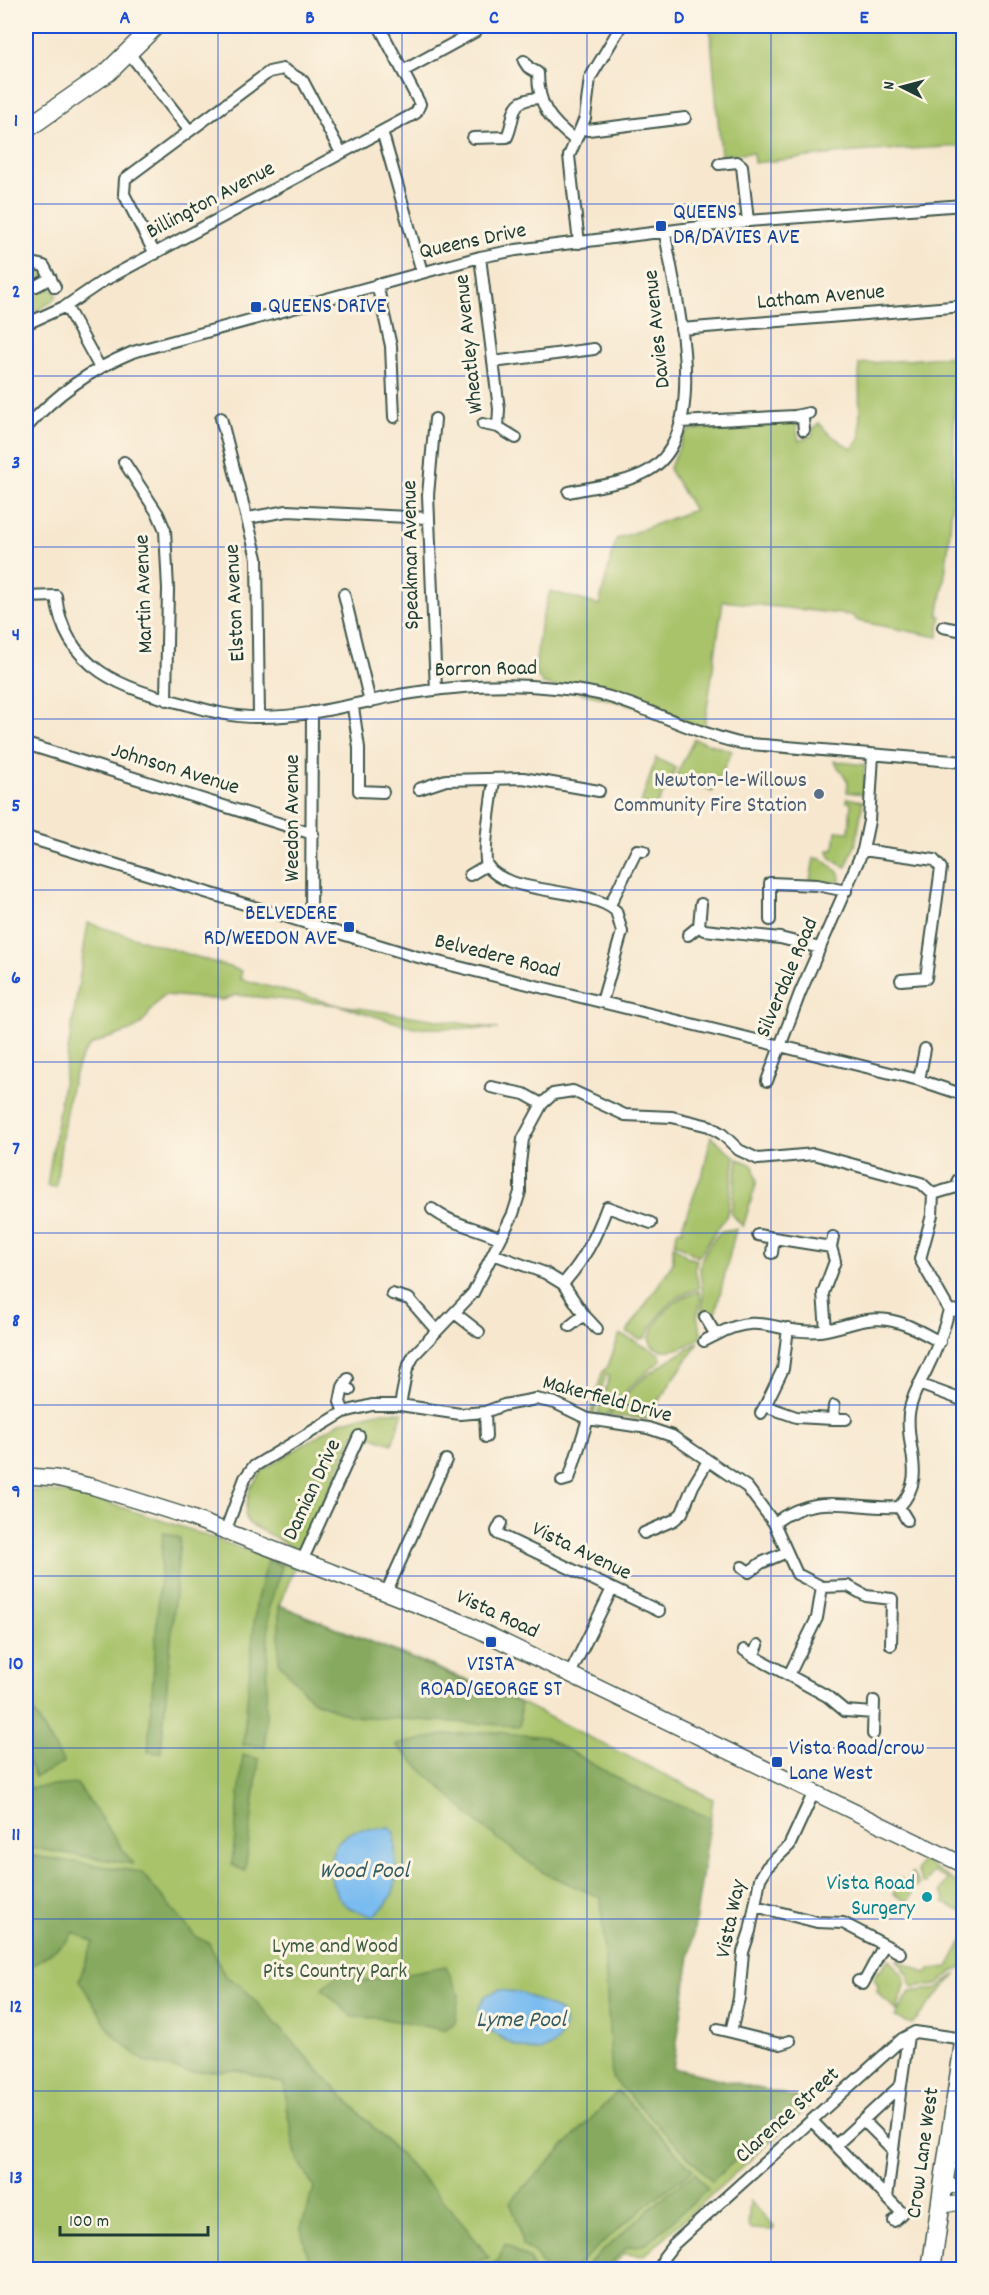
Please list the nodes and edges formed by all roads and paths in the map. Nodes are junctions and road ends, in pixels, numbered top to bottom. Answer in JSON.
{"nodes":[{"id":1,"x":155,"y":26,"type":"edge"},
{"id":2,"x":379,"y":26,"type":"edge"},
{"id":3,"x":458,"y":26,"type":"edge"},
{"id":4,"x":621,"y":26,"type":"edge"},
{"id":5,"x":476,"y":31,"type":"dead end"},
{"id":6,"x":465,"y":37,"type":"junction"},
{"id":7,"x":129,"y":53,"type":"junction"},
{"id":8,"x":525,"y":61,"type":"dead end"},
{"id":9,"x":403,"y":71,"type":"junction"},
{"id":10,"x":540,"y":98,"type":"junction"},
{"id":11,"x":685,"y":118,"type":"dead end"},
{"id":12,"x":582,"y":128,"type":"junction"},
{"id":13,"x":26,"y":129,"type":"edge"},
{"id":14,"x":189,"y":130,"type":"junction"},
{"id":15,"x":382,"y":131,"type":"junction"},
{"id":16,"x":473,"y":138,"type":"dead end"},
{"id":17,"x":575,"y":140,"type":"junction"},
{"id":18,"x":341,"y":153,"type":"junction"},
{"id":19,"x":719,"y":164,"type":"dead end"},
{"id":20,"x":963,"y":205,"type":"edge"},
{"id":21,"x":748,"y":221,"type":"junction"},
{"id":22,"x":665,"y":233,"type":"junction"},
{"id":23,"x":579,"y":243,"type":"junction"},
{"id":24,"x":155,"y":254,"type":"junction"},
{"id":25,"x":480,"y":257,"type":"junction"},
{"id":26,"x":26,"y":268,"type":"edge"},
{"id":27,"x":422,"y":272,"type":"junction"},
{"id":28,"x":377,"y":284,"type":"junction"},
{"id":29,"x":36,"y":286,"type":"dead end"},
{"id":30,"x":66,"y":306,"type":"junction"},
{"id":31,"x":963,"y":306,"type":"edge"},
{"id":32,"x":26,"y":324,"type":"edge"},
{"id":33,"x":681,"y":329,"type":"junction"},
{"id":34,"x":594,"y":349,"type":"dead end"},
{"id":35,"x":493,"y":362,"type":"junction"},
{"id":36,"x":100,"y":368,"type":"junction"},
{"id":37,"x":809,"y":413,"type":"dead end"},
{"id":38,"x":795,"y":416,"type":"junction"},
{"id":39,"x":394,"y":417,"type":"dead end"},
{"id":40,"x":221,"y":418,"type":"dead end"},
{"id":41,"x":435,"y":419,"type":"dead end"},
{"id":42,"x":681,"y":422,"type":"junction"},
{"id":43,"x":483,"y":424,"type":"dead end"},
{"id":44,"x":498,"y":427,"type":"junction"},
{"id":45,"x":26,"y":428,"type":"edge"},
{"id":46,"x":804,"y":430,"type":"dead end"},
{"id":47,"x":516,"y":438,"type":"dead end"},
{"id":48,"x":124,"y":462,"type":"dead end"},
{"id":49,"x":569,"y":492,"type":"dead end"},
{"id":50,"x":248,"y":518,"type":"junction"},
{"id":51,"x":428,"y":518,"type":"junction"},
{"id":52,"x":344,"y":594,"type":"dead end"},
{"id":53,"x":26,"y":597,"type":"edge"},
{"id":54,"x":943,"y":627,"type":"dead end"},
{"id":55,"x":963,"y":631,"type":"edge"},
{"id":56,"x":436,"y":690,"type":"junction"},
{"id":57,"x":166,"y":700,"type":"junction"},
{"id":58,"x":370,"y":702,"type":"junction"},
{"id":59,"x":353,"y":706,"type":"junction"},
{"id":60,"x":312,"y":712,"type":"junction"},
{"id":61,"x":259,"y":717,"type":"junction"},
{"id":62,"x":26,"y":744,"type":"edge"},
{"id":63,"x":873,"y":755,"type":"junction"},
{"id":64,"x":963,"y":762,"type":"edge"},
{"id":65,"x":494,"y":780,"type":"junction"},
{"id":66,"x":419,"y":789,"type":"dead end"},
{"id":67,"x":599,"y":791,"type":"dead end"},
{"id":68,"x":383,"y":792,"type":"dead end"},
{"id":69,"x":313,"y":834,"type":"junction"},
{"id":70,"x":26,"y":837,"type":"edge"},
{"id":71,"x":637,"y":849,"type":"dead end"},
{"id":72,"x":863,"y":850,"type":"junction"},
{"id":73,"x":487,"y":866,"type":"junction"},
{"id":74,"x":470,"y":875,"type":"dead end"},
{"id":75,"x":846,"y":891,"type":"junction"},
{"id":76,"x":701,"y":904,"type":"dead end"},
{"id":77,"x":610,"y":906,"type":"junction"},
{"id":78,"x":770,"y":920,"type":"dead end"},
{"id":79,"x":310,"y":924,"type":"junction"},
{"id":80,"x":699,"y":926,"type":"junction"},
{"id":81,"x":688,"y":935,"type":"dead end"},
{"id":82,"x":820,"y":948,"type":"junction"},
{"id":83,"x":901,"y":980,"type":"dead end"},
{"id":84,"x":602,"y":1002,"type":"junction"},
{"id":85,"x":781,"y":1046,"type":"junction"},
{"id":86,"x":925,"y":1049,"type":"dead end"},
{"id":87,"x":919,"y":1080,"type":"junction"},
{"id":88,"x":767,"y":1081,"type":"dead end"},
{"id":89,"x":490,"y":1087,"type":"dead end"},
{"id":90,"x":963,"y":1095,"type":"edge"},
{"id":91,"x":542,"y":1104,"type":"junction"},
{"id":92,"x":960,"y":1187,"type":"edge"},
{"id":93,"x":933,"y":1194,"type":"junction"},
{"id":94,"x":432,"y":1208,"type":"dead end"},
{"id":95,"x":651,"y":1223,"type":"dead end"},
{"id":96,"x":758,"y":1235,"type":"dead end"},
{"id":97,"x":499,"y":1238,"type":"junction"},
{"id":98,"x":774,"y":1238,"type":"junction"},
{"id":99,"x":772,"y":1252,"type":"dead end"},
{"id":100,"x":493,"y":1254,"type":"junction"},
{"id":101,"x":562,"y":1284,"type":"junction"},
{"id":102,"x":392,"y":1294,"type":"dead end"},
{"id":103,"x":949,"y":1310,"type":"junction"},
{"id":104,"x":963,"y":1311,"type":"edge"},
{"id":105,"x":456,"y":1314,"type":"junction"},
{"id":106,"x":584,"y":1316,"type":"junction"},
{"id":107,"x":705,"y":1317,"type":"dead end"},
{"id":108,"x":570,"y":1326,"type":"dead end"},
{"id":109,"x":788,"y":1328,"type":"junction"},
{"id":110,"x":597,"y":1329,"type":"dead end"},
{"id":111,"x":826,"y":1330,"type":"junction"},
{"id":112,"x":437,"y":1331,"type":"junction"},
{"id":113,"x":479,"y":1332,"type":"dead end"},
{"id":114,"x":716,"y":1335,"type":"junction"},
{"id":115,"x":704,"y":1341,"type":"dead end"},
{"id":116,"x":939,"y":1342,"type":"junction"},
{"id":117,"x":919,"y":1384,"type":"junction"},
{"id":118,"x":347,"y":1385,"type":"dead end"},
{"id":119,"x":962,"y":1400,"type":"edge"},
{"id":120,"x":400,"y":1405,"type":"junction"},
{"id":121,"x":834,"y":1406,"type":"dead end"},
{"id":122,"x":344,"y":1412,"type":"junction"},
{"id":123,"x":485,"y":1412,"type":"junction"},
{"id":124,"x":588,"y":1419,"type":"junction"},
{"id":125,"x":833,"y":1419,"type":"junction"},
{"id":126,"x":846,"y":1419,"type":"dead end"},
{"id":127,"x":359,"y":1436,"type":"dead end"},
{"id":128,"x":486,"y":1437,"type":"dead end"},
{"id":129,"x":446,"y":1460,"type":"dead end"},
{"id":130,"x":708,"y":1461,"type":"junction"},
{"id":131,"x":26,"y":1476,"type":"edge"},
{"id":132,"x":569,"y":1480,"type":"dead end"},
{"id":133,"x":898,"y":1507,"type":"junction"},
{"id":134,"x":907,"y":1520,"type":"dead end"},
{"id":135,"x":501,"y":1523,"type":"dead end"},
{"id":136,"x":774,"y":1523,"type":"junction"},
{"id":137,"x":225,"y":1532,"type":"junction"},
{"id":138,"x":644,"y":1533,"type":"dead end"},
{"id":139,"x":787,"y":1552,"type":"junction"},
{"id":140,"x":302,"y":1561,"type":"junction"},
{"id":141,"x":748,"y":1573,"type":"dead end"},
{"id":142,"x":822,"y":1587,"type":"junction"},
{"id":143,"x":612,"y":1589,"type":"junction"},
{"id":144,"x":386,"y":1593,"type":"junction"},
{"id":145,"x":658,"y":1611,"type":"dead end"},
{"id":146,"x":891,"y":1645,"type":"dead end"},
{"id":147,"x":752,"y":1650,"type":"dead end"},
{"id":148,"x":570,"y":1674,"type":"junction"},
{"id":149,"x":789,"y":1675,"type":"junction"},
{"id":150,"x":874,"y":1701,"type":"dead end"},
{"id":151,"x":873,"y":1713,"type":"junction"},
{"id":152,"x":873,"y":1734,"type":"dead end"},
{"id":153,"x":813,"y":1794,"type":"junction"},
{"id":154,"x":928,"y":1850,"type":"junction"},
{"id":155,"x":963,"y":1859,"type":"edge"},
{"id":156,"x":963,"y":1865,"type":"edge"},
{"id":157,"x":963,"y":1876,"type":"edge"},
{"id":158,"x":754,"y":1906,"type":"junction"},
{"id":159,"x":884,"y":1946,"type":"junction"},
{"id":160,"x":900,"y":1953,"type":"dead end"},
{"id":161,"x":864,"y":1984,"type":"dead end"},
{"id":162,"x":718,"y":2029,"type":"dead end"},
{"id":163,"x":731,"y":2032,"type":"junction"},
{"id":164,"x":908,"y":2036,"type":"junction"},
{"id":165,"x":791,"y":2041,"type":"dead end"},
{"id":166,"x":963,"y":2041,"type":"edge"},
{"id":167,"x":901,"y":2085,"type":"junction"},
{"id":168,"x":863,"y":2120,"type":"junction"},
{"id":169,"x":812,"y":2121,"type":"junction"},
{"id":170,"x":837,"y":2145,"type":"junction"},
{"id":171,"x":893,"y":2150,"type":"junction"},
{"id":172,"x":944,"y":2186,"type":"junction"},
{"id":173,"x":963,"y":2186,"type":"edge"},
{"id":174,"x":887,"y":2198,"type":"junction"},
{"id":175,"x":963,"y":2202,"type":"edge"},
{"id":176,"x":941,"y":2206,"type":"junction"},
{"id":177,"x":894,"y":2221,"type":"dead end"},
{"id":178,"x":660,"y":2270,"type":"edge"},
{"id":179,"x":931,"y":2270,"type":"edge"}],
"edges":[{"from":1,"to":7,"type":"main road"},
{"from":2,"to":9,"type":"street"},
{"from":3,"to":6,"type":"street"},
{"from":4,"to":12,"type":"street"},
{"from":5,"to":6,"type":"street"},
{"from":6,"to":9,"type":"street"},
{"from":7,"to":13,"type":"main road"},
{"from":7,"to":14,"type":"street"},
{"from":8,"to":10,"type":"street"},
{"from":9,"to":15,"type":"street","name":"Billington Avenue"},
{"from":10,"to":16,"type":"street"},
{"from":10,"to":17,"type":"street"},
{"from":11,"to":12,"type":"street"},
{"from":12,"to":17,"type":"street"},
{"from":14,"to":18,"type":"street"},
{"from":14,"to":24,"type":"street"},
{"from":15,"to":18,"type":"street","name":"Billington Avenue"},
{"from":15,"to":27,"type":"street"},
{"from":17,"to":23,"type":"street"},
{"from":18,"to":24,"type":"street","name":"Billington Avenue"},
{"from":19,"to":21,"type":"street"},
{"from":20,"to":21,"type":"street","name":"Queens Drive"},
{"from":21,"to":22,"type":"street","name":"Queens Drive"},
{"from":22,"to":23,"type":"street","name":"Queens Drive"},
{"from":22,"to":33,"type":"street","name":"Davies Avenue"},
{"from":23,"to":25,"type":"street","name":"Queens Drive"},
{"from":24,"to":30,"type":"street","name":"Billington Avenue"},
{"from":25,"to":27,"type":"street","name":"Queens Drive"},
{"from":25,"to":35,"type":"street","name":"Wheatley Avenue"},
{"from":26,"to":29,"type":"street"},
{"from":27,"to":28,"type":"street","name":"Queens Drive"},
{"from":28,"to":36,"type":"street","name":"Queens Drive"},
{"from":28,"to":39,"type":"street"},
{"from":30,"to":32,"type":"street","name":"Billington Avenue"},
{"from":30,"to":36,"type":"street"},
{"from":31,"to":33,"type":"street","name":"Latham Avenue"},
{"from":33,"to":42,"type":"street","name":"Davies Avenue"},
{"from":34,"to":35,"type":"street"},
{"from":35,"to":44,"type":"street","name":"Wheatley Avenue"},
{"from":36,"to":45,"type":"street","name":"Queens Drive"},
{"from":37,"to":38,"type":"street"},
{"from":38,"to":42,"type":"street"},
{"from":38,"to":46,"type":"street"},
{"from":40,"to":50,"type":"street","name":"Elston Avenue"},
{"from":41,"to":51,"type":"street","name":"Speakman Avenue"},
{"from":42,"to":49,"type":"street","name":"Davies Avenue"},
{"from":43,"to":44,"type":"street"},
{"from":44,"to":47,"type":"street"},
{"from":48,"to":57,"type":"street","name":"Martin Avenue"},
{"from":50,"to":51,"type":"street"},
{"from":50,"to":61,"type":"street","name":"Elston Avenue"},
{"from":51,"to":56,"type":"street","name":"Speakman Avenue"},
{"from":52,"to":58,"type":"street"},
{"from":53,"to":57,"type":"street","name":"Borron Road"},
{"from":54,"to":55,"type":"street"},
{"from":56,"to":58,"type":"street","name":"Borron Road"},
{"from":56,"to":63,"type":"street","name":"Borron Road"},
{"from":57,"to":61,"type":"street","name":"Borron Road"},
{"from":58,"to":59,"type":"street","name":"Borron Road"},
{"from":59,"to":60,"type":"street","name":"Borron Road"},
{"from":59,"to":68,"type":"street"},
{"from":60,"to":61,"type":"street","name":"Borron Road"},
{"from":60,"to":69,"type":"street","name":"Weedon Avenue"},
{"from":62,"to":69,"type":"street","name":"Johnson Avenue"},
{"from":63,"to":64,"type":"street","name":"Borron Road"},
{"from":63,"to":72,"type":"street","name":"Silverdale Road"},
{"from":65,"to":66,"type":"street"},
{"from":65,"to":67,"type":"street"},
{"from":65,"to":73,"type":"street"},
{"from":69,"to":79,"type":"street","name":"Weedon Avenue"},
{"from":70,"to":79,"type":"street","name":"Belvedere Road"},
{"from":71,"to":77,"type":"street"},
{"from":72,"to":75,"type":"street","name":"Silverdale Road"},
{"from":72,"to":83,"type":"street"},
{"from":73,"to":74,"type":"street"},
{"from":73,"to":77,"type":"street"},
{"from":75,"to":78,"type":"street","name":"Silverdale Road"},
{"from":75,"to":82,"type":"street","name":"Silverdale Road"},
{"from":76,"to":80,"type":"street"},
{"from":77,"to":84,"type":"street"},
{"from":79,"to":84,"type":"street","name":"Belvedere Road"},
{"from":80,"to":81,"type":"street"},
{"from":80,"to":82,"type":"street"},
{"from":82,"to":85,"type":"street","name":"Silverdale Road"},
{"from":84,"to":85,"type":"street","name":"Belvedere Road"},
{"from":85,"to":87,"type":"street","name":"Belvedere Road"},
{"from":85,"to":88,"type":"street","name":"Silverdale Road"},
{"from":86,"to":87,"type":"street"},
{"from":87,"to":90,"type":"street","name":"Belvedere Road"},
{"from":89,"to":91,"type":"street"},
{"from":91,"to":93,"type":"street"},
{"from":91,"to":97,"type":"street"},
{"from":92,"to":93,"type":"street"},
{"from":93,"to":103,"type":"street"},
{"from":94,"to":97,"type":"street"},
{"from":95,"to":101,"type":"street"},
{"from":96,"to":98,"type":"street"},
{"from":97,"to":100,"type":"street"},
{"from":98,"to":99,"type":"street"},
{"from":98,"to":111,"type":"street"},
{"from":100,"to":101,"type":"street"},
{"from":100,"to":105,"type":"street"},
{"from":101,"to":106,"type":"street"},
{"from":102,"to":112,"type":"street"},
{"from":103,"to":104,"type":"street"},
{"from":103,"to":116,"type":"street"},
{"from":105,"to":112,"type":"street"},
{"from":105,"to":113,"type":"street"},
{"from":106,"to":108,"type":"street"},
{"from":106,"to":110,"type":"street"},
{"from":107,"to":114,"type":"street"},
{"from":109,"to":111,"type":"street"},
{"from":109,"to":114,"type":"street"},
{"from":109,"to":125,"type":"street"},
{"from":111,"to":116,"type":"street"},
{"from":112,"to":120,"type":"street"},
{"from":114,"to":115,"type":"street"},
{"from":116,"to":117,"type":"street"},
{"from":117,"to":119,"type":"street"},
{"from":117,"to":133,"type":"street"},
{"from":118,"to":122,"type":"street"},
{"from":120,"to":122,"type":"street","name":"Makerfield Drive"},
{"from":120,"to":123,"type":"street","name":"Makerfield Drive"},
{"from":121,"to":125,"type":"street"},
{"from":122,"to":137,"type":"street","name":"Makerfield Drive"},
{"from":123,"to":124,"type":"street","name":"Makerfield Drive"},
{"from":123,"to":128,"type":"street"},
{"from":124,"to":130,"type":"street","name":"Makerfield Drive"},
{"from":124,"to":132,"type":"street"},
{"from":125,"to":126,"type":"street"},
{"from":127,"to":140,"type":"street","name":"Damian Drive"},
{"from":129,"to":144,"type":"street"},
{"from":130,"to":136,"type":"street","name":"Makerfield Drive"},
{"from":130,"to":138,"type":"street"},
{"from":131,"to":137,"type":"main road","name":"Vista Road"},
{"from":133,"to":134,"type":"street"},
{"from":133,"to":136,"type":"street"},
{"from":135,"to":143,"type":"street","name":"Vista Avenue"},
{"from":136,"to":139,"type":"street","name":"Makerfield Drive"},
{"from":137,"to":140,"type":"main road","name":"Vista Road"},
{"from":139,"to":141,"type":"street"},
{"from":139,"to":142,"type":"street","name":"Makerfield Drive"},
{"from":140,"to":144,"type":"main road","name":"Vista Road"},
{"from":142,"to":146,"type":"street","name":"Makerfield Drive"},
{"from":142,"to":149,"type":"street"},
{"from":143,"to":145,"type":"street","name":"Vista Avenue"},
{"from":143,"to":148,"type":"street"},
{"from":144,"to":148,"type":"main road","name":"Vista Road"},
{"from":147,"to":149,"type":"street"},
{"from":148,"to":153,"type":"main road","name":"Vista Road"},
{"from":149,"to":151,"type":"street"},
{"from":150,"to":151,"type":"street"},
{"from":151,"to":152,"type":"street"},
{"from":153,"to":154,"type":"main road","name":"Vista Road"},
{"from":153,"to":158,"type":"street","name":"Vista Way"},
{"from":154,"to":155,"type":"main road"},
{"from":154,"to":156,"type":"main road","name":"Vista Road"},
{"from":154,"to":157,"type":"main road","name":"Vista Road"},
{"from":158,"to":159,"type":"street"},
{"from":158,"to":163,"type":"street","name":"Vista Way"},
{"from":159,"to":160,"type":"street"},
{"from":159,"to":161,"type":"street"},
{"from":162,"to":163,"type":"street"},
{"from":163,"to":165,"type":"street"},
{"from":164,"to":166,"type":"street"},
{"from":164,"to":167,"type":"street"},
{"from":164,"to":169,"type":"street","name":"Clarence Street"},
{"from":166,"to":172,"type":"main road","name":"Crow Lane West"},
{"from":167,"to":168,"type":"street"},
{"from":167,"to":171,"type":"street"},
{"from":168,"to":170,"type":"street"},
{"from":168,"to":171,"type":"street"},
{"from":169,"to":170,"type":"street"},
{"from":169,"to":178,"type":"street","name":"Clarence Street"},
{"from":170,"to":174,"type":"street"},
{"from":171,"to":174,"type":"street"},
{"from":172,"to":173,"type":"street"},
{"from":172,"to":176,"type":"main road","name":"Crow Lane West"},
{"from":174,"to":177,"type":"street"},
{"from":175,"to":176,"type":"street"},
{"from":176,"to":179,"type":"main road","name":"Crow Lane West"}]}
